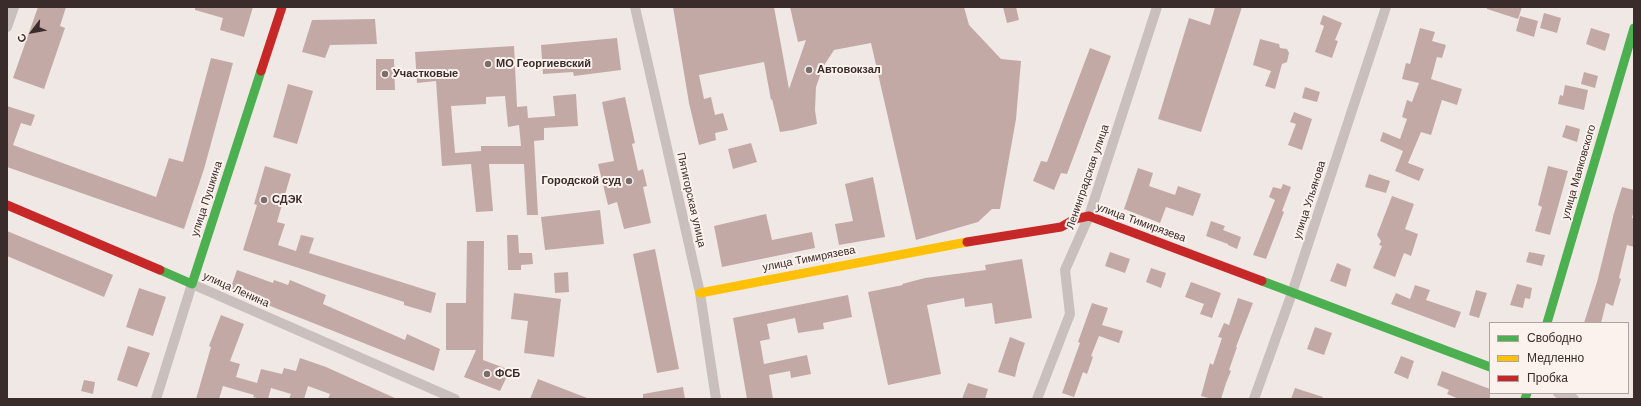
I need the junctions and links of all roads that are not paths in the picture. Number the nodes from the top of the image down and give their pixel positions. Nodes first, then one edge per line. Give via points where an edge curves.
1 (14, 7) edge
2 (282, 7) edge
3 (635, 7) edge
4 (1157, 7) edge
5 (1386, 7) edge
6 (7, 27) edge
7 (1634, 28) edge
8 (7, 205) edge
9 (1089, 216) junction
10 (192, 284) junction
11 (1292, 292) junction
12 (700, 293) junction
13 (1547, 322) edge
14 (1489, 367) edge
15 (1561, 394) edge
16 (156, 399) edge
17 (455, 399) edge
18 (716, 399) edge
19 (1037, 399) edge
20 (1254, 399) edge
21 (1574, 399) edge

1 - 6 street
2 - 10 street, улица Пушкина
3 - 12 street, Пятигорская улица
4 - 9 street, Ленинградская улица
5 - 11 street, улица Ульянова
7 - 13 street, улица Маяковского
8 - 10 street, улица Ленина
9 - 11 street, улица Тимирязева
9 - 12 street, улица Тимирязева via 1075,218 1061,227 954,244
9 - 19 street, Ленинградская улица via 1065,270 1070,314
10 - 16 street, улица Пушкина
10 - 17 street, улица Ленина
11 - 14 street, улица Тимирязева
11 - 20 street, улица Ульянова
12 - 18 street, Пятигорская улица
15 - 21 street

